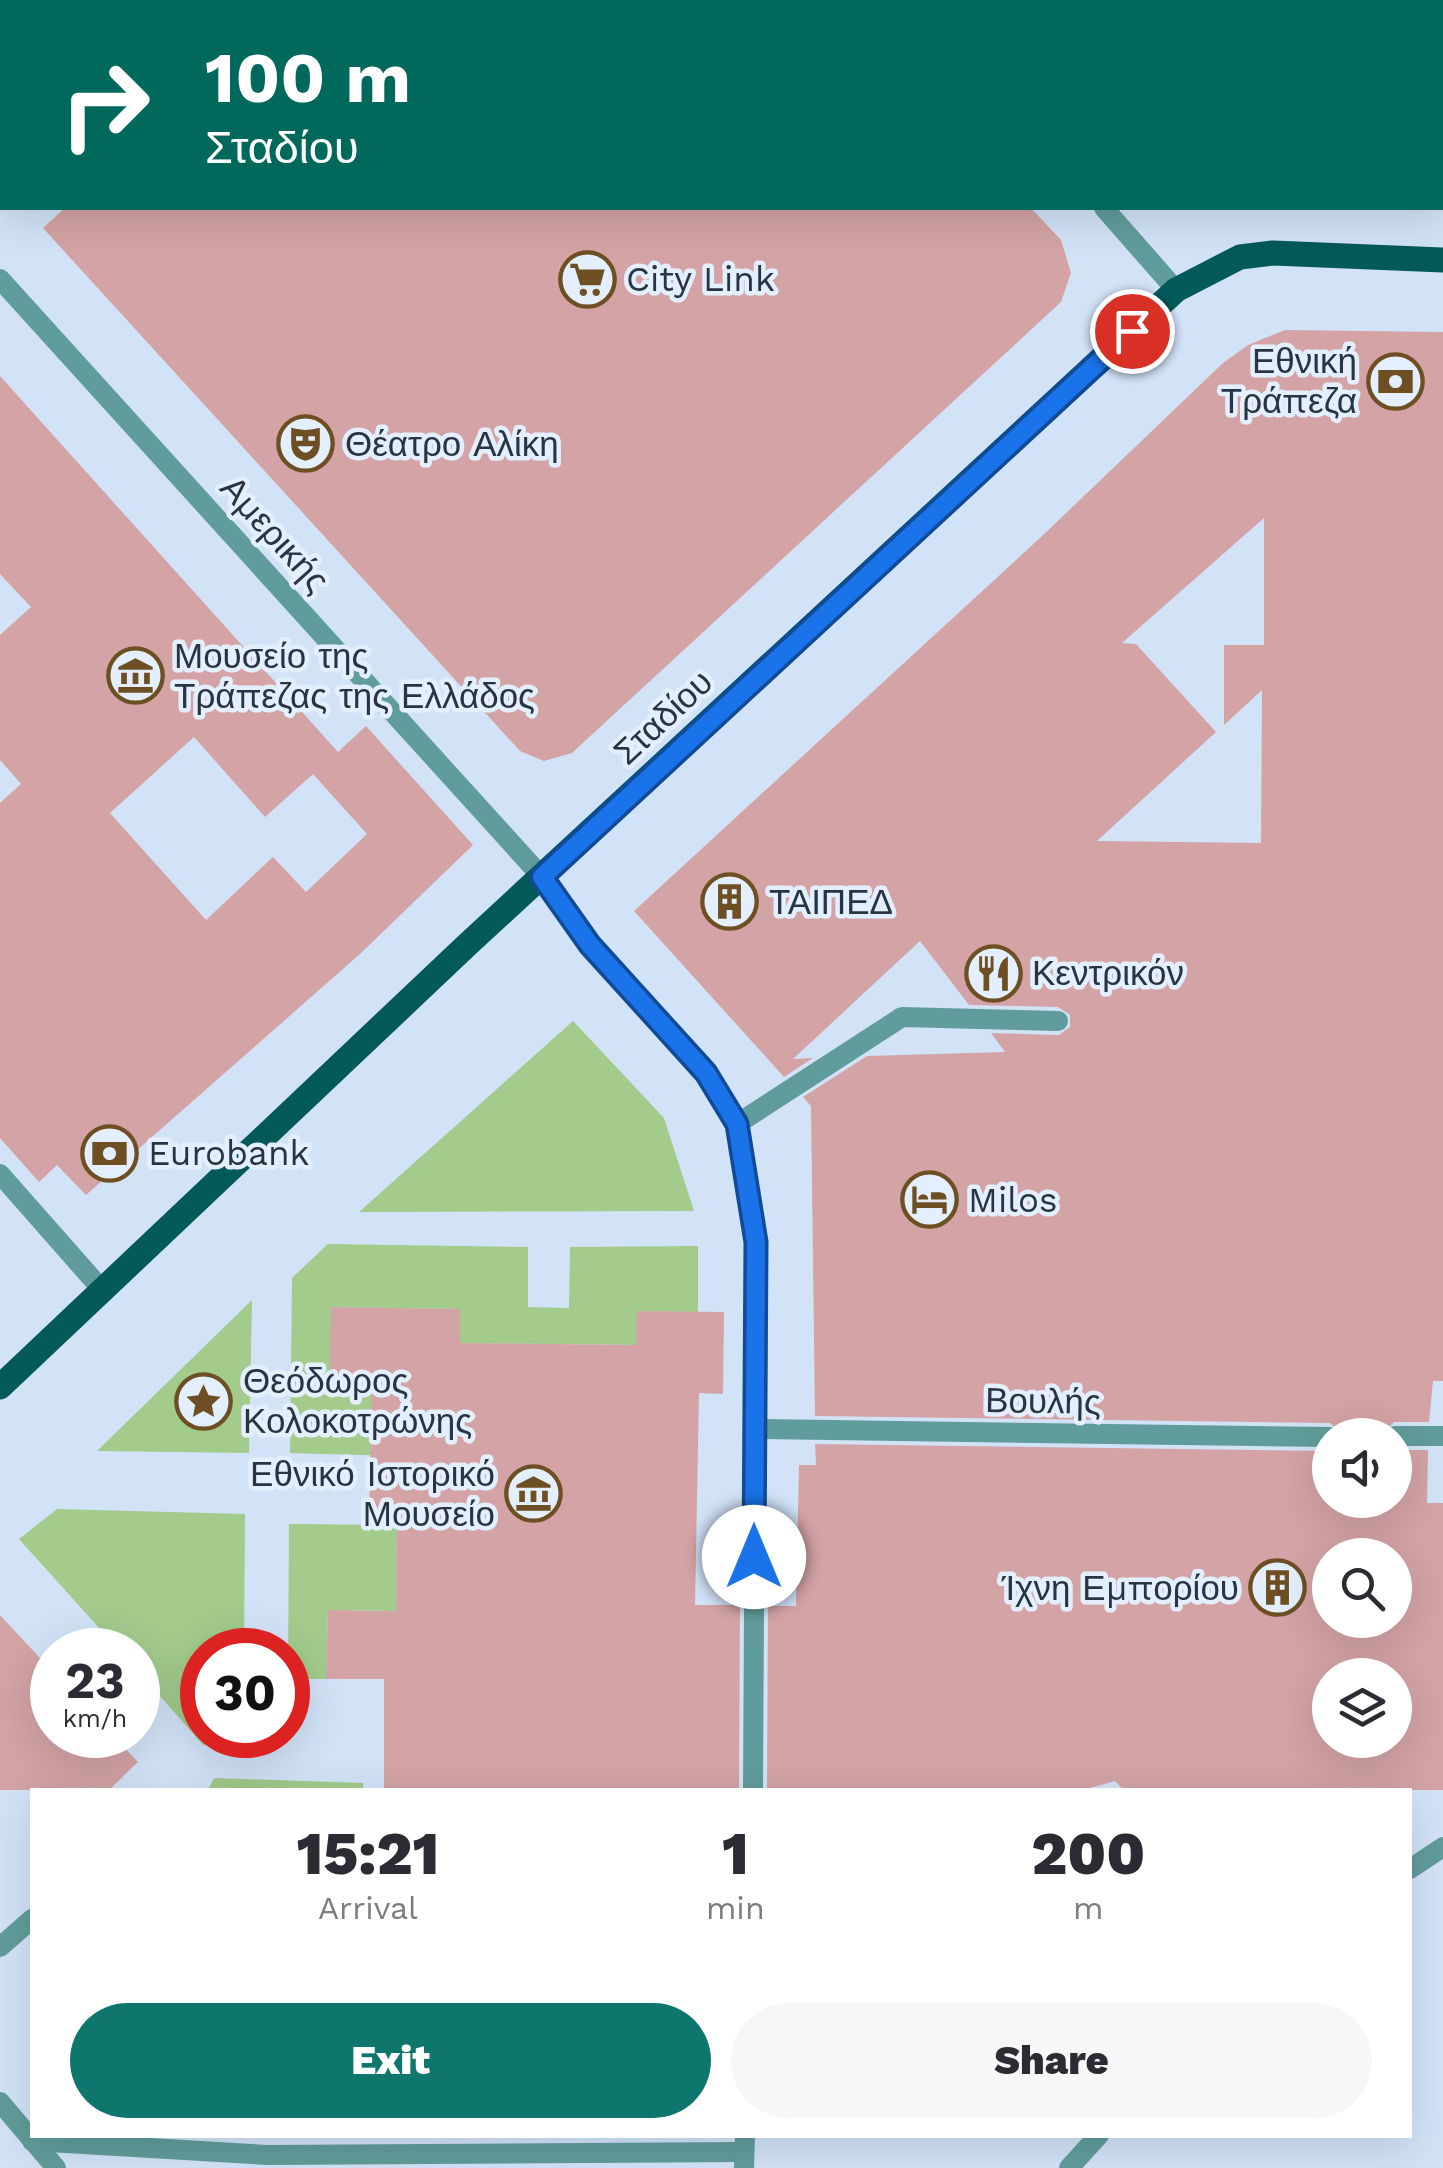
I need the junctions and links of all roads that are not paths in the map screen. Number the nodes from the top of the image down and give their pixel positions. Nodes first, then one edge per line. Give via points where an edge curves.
1 (1106, 210) edge
2 (1443, 260) edge
3 (0, 280) edge
4 (1176, 290) junction
5 (542, 877) junction
6 (1058, 1022) dead end
7 (737, 1124) junction
8 (0, 1174) edge
9 (104, 1292) junction
10 (0, 1387) edge
11 (755, 1429) junction
12 (1412, 1436) edge
13 (1443, 1436) edge
14 (1312, 1437) edge
15 (753, 1788) edge
16 (1443, 1847) edge
17 (1412, 1868) edge
18 (30, 1922) edge
19 (0, 1947) edge
20 (0, 2102) edge
21 (1095, 2138) edge
22 (32, 2141) junction
23 (744, 2152) edge
24 (56, 2168) edge
25 (1069, 2168) edge

1 - 4 street
2 - 4 main road, Σταδίου via 1273,253 1240,257
3 - 5 street, Αμερικής
4 - 5 main road, Σταδίου
5 - 7 street, Αμερικής via 590,945 706,1073
5 - 9 main road, Σταδίου
6 - 7 street via 902,1017
7 - 11 street via 756,1242
8 - 9 street
9 - 10 main road, Σταδίου
11 - 14 street, Βουλής
11 - 15 street
12 - 13 street
16 - 17 street
18 - 19 street
20 - 22 street
21 - 25 street
22 - 23 street via 267,2155
22 - 24 street

